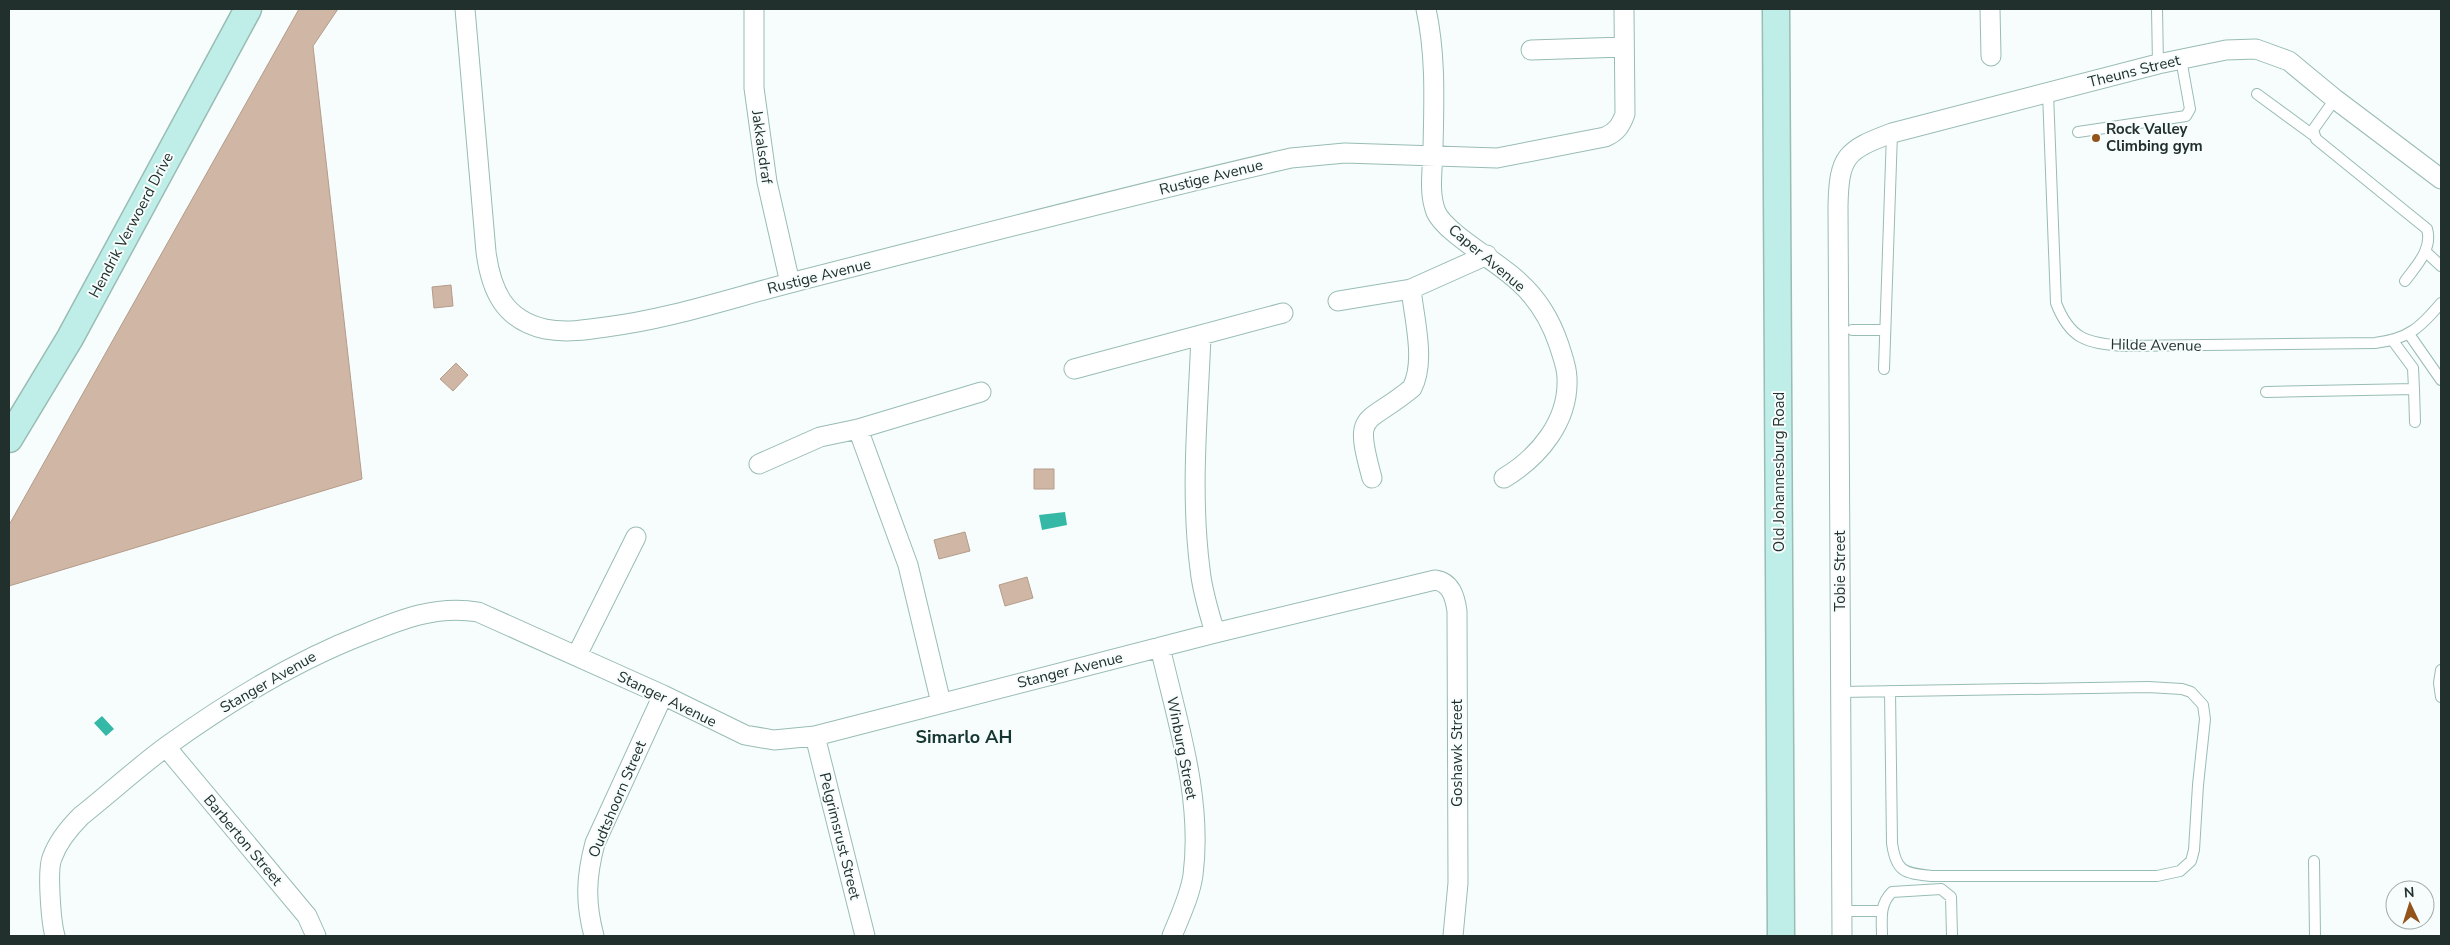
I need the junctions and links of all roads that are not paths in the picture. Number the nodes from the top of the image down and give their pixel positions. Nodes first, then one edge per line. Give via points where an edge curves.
1 (248, 9) edge
2 (465, 9) edge
3 (754, 9) edge
4 (1426, 9) edge
5 (1624, 9) edge
6 (1776, 9) edge
7 (1990, 9) edge
8 (2157, 9) edge
9 (1624, 47) junction
10 (1531, 50) dead end
11 (1991, 56) dead end
12 (2181, 59) junction
13 (2158, 64) junction
14 (2048, 93) junction
15 (2257, 94) dead end
16 (2335, 99) junction
17 (1892, 132) junction
18 (2078, 132) dead end
19 (2313, 135) junction
20 (1433, 154) junction
21 (2441, 179) edge
22 (1838, 206) joint
23 (2426, 252) junction
24 (1487, 255) junction
25 (2441, 266) edge
26 (2405, 281) dead end
27 (790, 283) junction
28 (1412, 289) junction
29 (1338, 301) dead end
30 (2441, 303) edge
31 (1283, 313) dead end
32 (1852, 330) dead end
33 (1885, 330) junction
34 (2409, 334) junction
35 (1200, 336) junction
36 (2393, 341) junction
37 (1074, 369) dead end
38 (1884, 369) dead end
39 (2441, 380) edge
40 (2414, 389) junction
41 (981, 392) dead end
42 (2266, 392) dead end
43 (2416, 422) dead end
44 (858, 429) junction
45 (9, 439) edge
46 (759, 464) dead end
47 (1372, 478) dead end
48 (1504, 478) dead end
49 (636, 537) dead end
50 (1435, 580) joint
51 (1215, 632) junction
52 (1160, 647) junction
53 (577, 655) junction
54 (2441, 670) edge
55 (1890, 691) junction
56 (1841, 692) junction
57 (663, 695) junction
58 (2441, 698) edge
59 (941, 703) junction
60 (815, 736) junction
61 (166, 747) junction
62 (2314, 861) dead end
63 (1882, 911) junction
64 (1842, 912) junction
65 (55, 936) edge
66 (316, 936) edge
67 (594, 936) edge
68 (865, 936) edge
69 (1172, 936) edge
70 (1453, 936) edge
71 (1781, 936) edge
72 (1842, 936) edge
73 (1882, 936) edge
74 (1952, 936) edge
75 (2315, 936) edge

1 - 45 main road, Hendrik Verwoerd Drive via 70,338
2 - 27 street, Rustige Avenue via 488,269 497,296 513,314 544,329 594,329 684,312
3 - 27 street, Jakkalsdraf via 754,88 767,182
4 - 20 street, Caper Avenue via 1432,34 1434,74
5 - 9 street, Rustige Avenue
6 - 71 main road, Old Johannesburg Road
7 - 11 street
8 - 13 lane
9 - 10 street
9 - 20 street, Rustige Avenue via 1625,114 1621,126 1614,133 1497,158
12 - 13 street, Theuns Street
12 - 16 street, Theuns Street via 2240,48 2256,49 2289,61
12 - 18 lane via 2190,109 2186,116
13 - 14 street, Theuns Street
14 - 17 street, Theuns Street
14 - 36 lane, Hilde Avenue via 2056,303 2069,328 2085,341 2173,347
15 - 19 lane
16 - 19 lane via 2313,130
16 - 21 street, Theuns Street
17 - 22 street, Theuns Street via 1860,145 1848,155 1842,168
17 - 33 lane
19 - 23 lane via 2320,144 2423,224 2430,236
20 - 24 street, Caper Avenue via 1433,200 1438,217 1463,240
20 - 27 street, Rustige Avenue via 1345,153 1291,158
22 - 56 street, Tobie Street
23 - 25 lane
23 - 26 lane
24 - 28 street
24 - 48 street, Caper Avenue via 1519,282 1544,312 1567,376 1565,404 1547,441 1525,465
28 - 29 street
28 - 47 street via 1419,359 1416,381 1412,388 1372,415 1366,423 1362,437
30 - 34 lane, Hilde Avenue via 2425,322
31 - 35 street
32 - 33 lane
33 - 38 lane
34 - 36 lane, Hilde Avenue
34 - 39 lane
35 - 37 street
35 - 51 street via 1195,476 1198,536 1200,569
36 - 40 lane via 2413,368
40 - 42 lane
40 - 43 lane
41 - 44 street
44 - 46 street via 802,444
44 - 59 street via 908,565
49 - 53 street
50 - 51 street, Stanger Avenue
50 - 70 street, Goshawk Street via 1450,588 1457,611 1458,883
51 - 52 street, Stanger Avenue
52 - 59 street, Stanger Avenue
52 - 69 street, Winburg Street via 1191,783 1194,817 1192,877
53 - 57 street, Stanger Avenue
53 - 61 street, Stanger Avenue via 478,612 454,609 428,612 327,648 221,708
54 - 58 lane
55 - 55 lane via 1892,843 1894,857 1902,870 1932,876 2157,876 2180,871 2191,861 2196,838 2205,719 2203,705 2191,692 2148,687
55 - 56 lane
56 - 64 street, Tobie Street
57 - 60 street, Stanger Avenue via 745,736 774,740
57 - 67 street, Oudtshoorn Street via 595,843 586,890
59 - 60 street, Stanger Avenue
60 - 68 street, Pelgrimsrust Street
61 - 65 street, Stanger Avenue via 81,816 59,844 51,860 51,923
61 - 66 street, Barberton Street via 307,916
62 - 75 lane
63 - 64 lane
63 - 73 lane
63 - 74 lane via 1885,899 1892,892 1941,888 1951,897
64 - 72 street, Tobie Street

